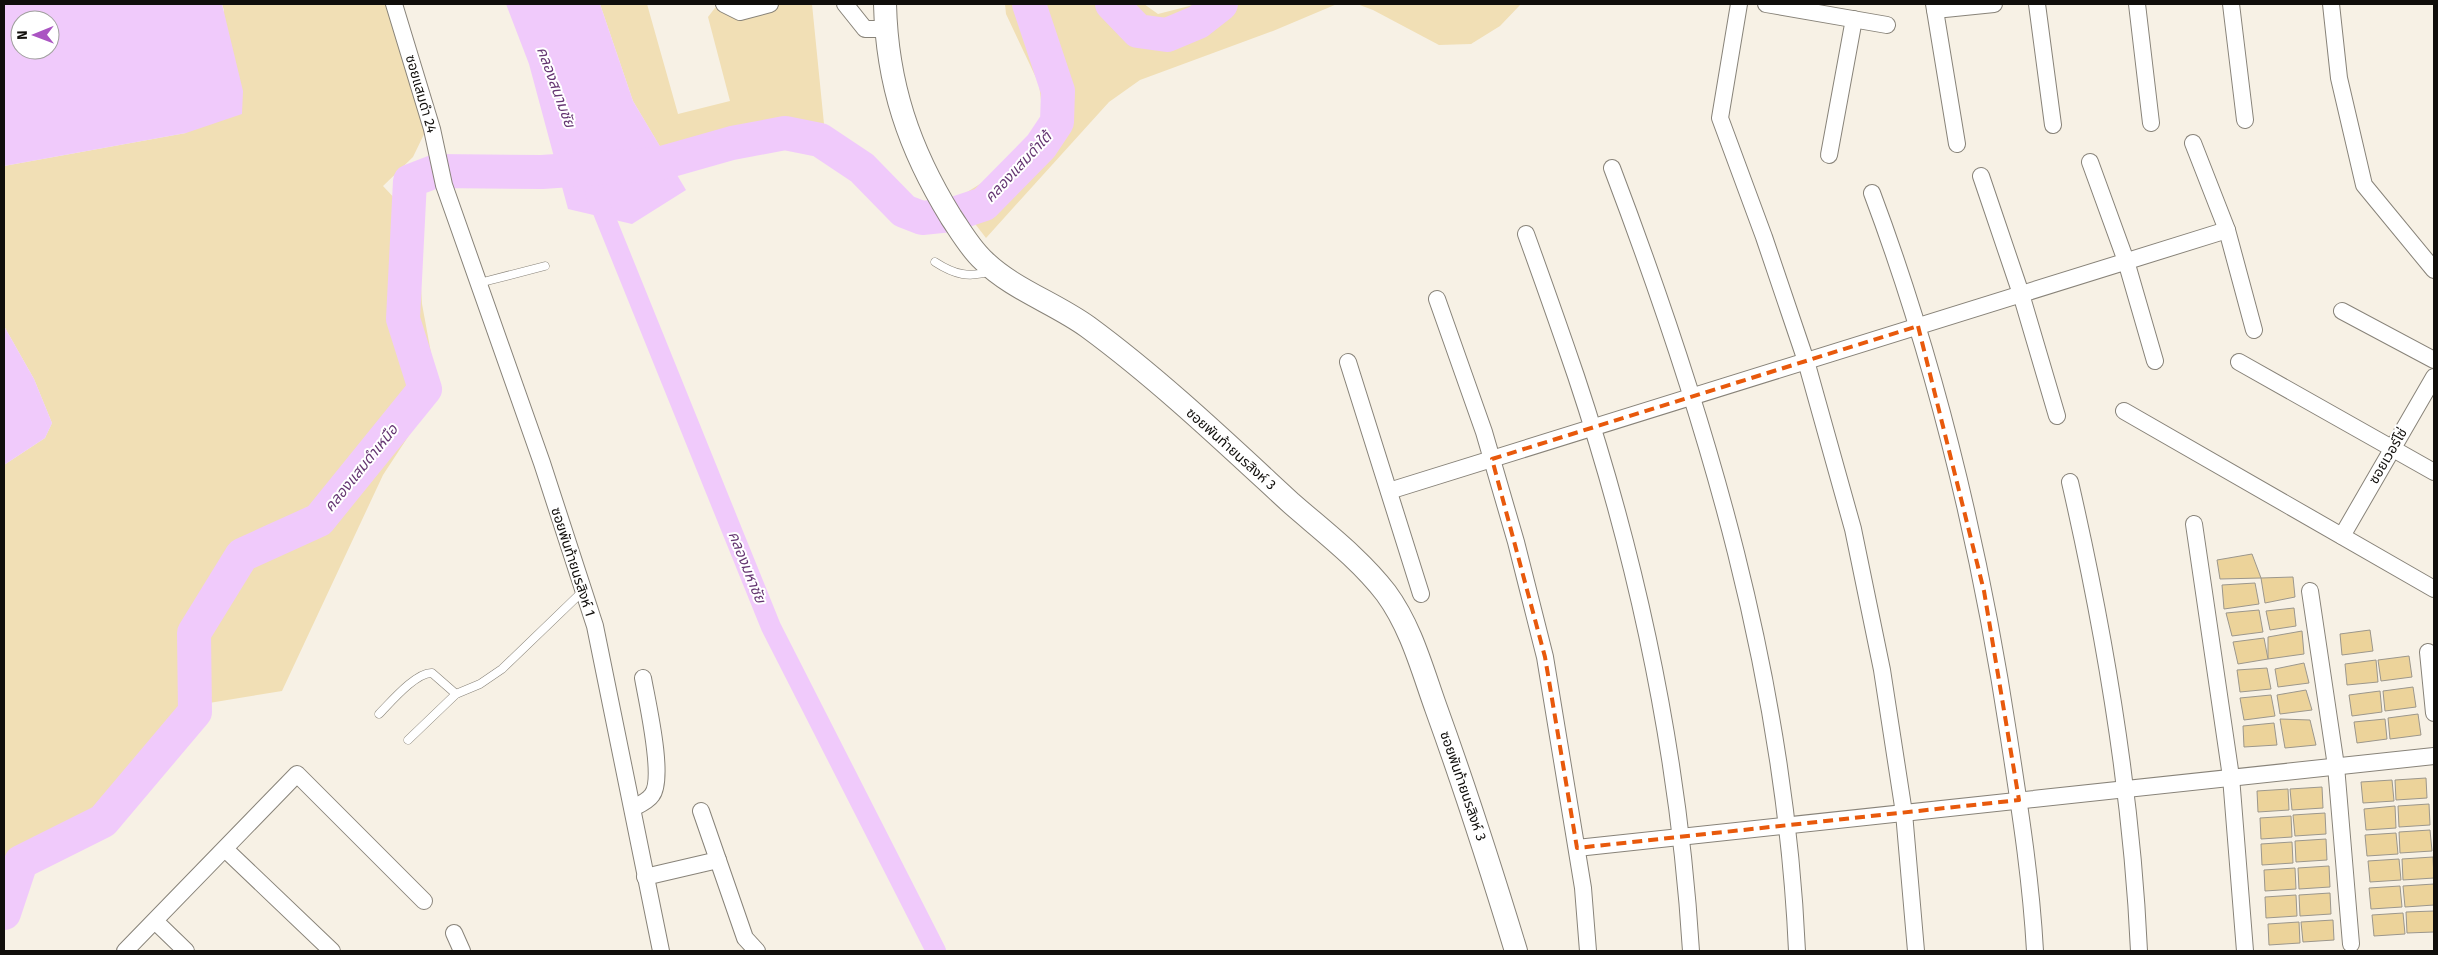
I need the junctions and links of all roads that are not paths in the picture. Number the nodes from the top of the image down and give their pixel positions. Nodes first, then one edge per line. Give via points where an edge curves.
1 (394, 4) edge
2 (724, 4) edge
3 (770, 4) edge
4 (845, 4) edge
5 (885, 4) edge
6 (1740, 4) edge
7 (1766, 4) edge
8 (1994, 4) edge
9 (2037, 4) edge
10 (2138, 4) edge
11 (2230, 4) edge
12 (2330, 4) edge
13 (1935, 7) edge
14 (1854, 19) junction
15 (1887, 25) dead end
16 (886, 29) junction
17 (2245, 120) dead end
18 (2152, 123) dead end
19 (2053, 125) dead end
20 (2192, 143) dead end
21 (1956, 144) dead end
22 (1829, 155) dead end
23 (2090, 162) dead end
24 (1612, 168) dead end
25 (1982, 176) dead end
26 (444, 184) joint
27 (1872, 193) dead end
28 (2227, 230) junction
29 (1526, 234) dead end
30 (2126, 261) junction
31 (935, 262) dead end
32 (545, 266) dead end
33 (995, 270) junction
34 (2434, 270) edge
35 (479, 283) junction
36 (2021, 294) junction
37 (1437, 299) dead end
38 (2342, 311) dead end
39 (1918, 326) junction
40 (2254, 330) dead end
41 (2434, 360) edge
42 (1806, 361) junction
43 (2155, 361) dead end
44 (1348, 362) dead end
45 (2239, 362) dead end
46 (2434, 377) edge
47 (1694, 396) junction
48 (2124, 411) dead end
49 (2057, 416) dead end
50 (1592, 428) junction
51 (2392, 448) junction
52 (1492, 459) junction
53 (2434, 472) edge
54 (2070, 482) dead end
55 (1389, 491) junction
56 (2194, 524) dead end
57 (2342, 536) junction
58 (2434, 589) edge
59 (583, 591) junction
60 (2310, 591) dead end
61 (1421, 594) dead end
62 (2428, 652) dead end
63 (642, 678) dead end
64 (456, 694) junction
65 (2434, 713) edge
66 (379, 714) dead end
67 (408, 740) dead end
68 (2434, 756) edge
69 (2336, 766) junction
70 (2231, 777) junction
71 (2124, 789) junction
72 (2019, 800) junction
73 (633, 808) junction
74 (701, 811) dead end
75 (1904, 813) junction
76 (1786, 825) junction
77 (1682, 836) junction
78 (1577, 848) junction
79 (225, 849) junction
80 (718, 860) junction
81 (645, 877) junction
82 (424, 901) dead end
83 (155, 921) junction
84 (454, 933) dead end
85 (2351, 944) dead end
86 (125, 951) edge
87 (186, 951) edge
88 (332, 951) edge
89 (462, 951) edge
90 (661, 951) edge
91 (757, 951) edge
92 (1516, 951) edge
93 (1588, 951) edge
94 (1691, 951) edge
95 (1797, 951) edge
96 (1916, 951) edge
97 (2035, 951) edge
98 (2139, 951) edge
99 (2245, 951) edge

1 - 26 street, ซอยแสมดำ 24 via 432,129
2 - 3 street via 740,12
4 - 16 street via 865,29
5 - 16 street, ซอยพันท้ายนรสิงห์ 3
6 - 42 street via 1720,118
7 - 14 street
8 - 13 street
9 - 19 street
10 - 18 street
11 - 17 street
12 - 34 street via 2338,78 2364,185
13 - 21 street
14 - 15 street
14 - 22 street
16 - 33 street, ซอยพันท้ายนรสิงห์ 3 via 897,95 910,140 966,241
20 - 28 street
23 - 30 street
24 - 47 street
25 - 36 street
26 - 35 street, ซอยพันท้ายนรสิงห์ 1
27 - 39 street
28 - 30 street
28 - 40 street
29 - 50 street
30 - 36 street
30 - 43 street
31 - 33 lane via 962,275 975,276
32 - 35 lane
33 - 92 street, ซอยพันท้ายนรสิงห์ 3 via 1087,326 1138,367 1237,452 1384,591 1409,633 1491,868
35 - 59 street, ซอยพันท้ายนรสิงห์ 1
36 - 39 street
36 - 49 street
37 - 52 street
38 - 41 street
39 - 42 street
39 - 72 street via 1948,434 1984,591
42 - 47 street
42 - 75 street via 1854,529 1882,670
44 - 55 street
45 - 51 street
46 - 51 street, ซอยเวอร์โซ่
47 - 50 street
47 - 76 street via 1746,588 1775,744
48 - 57 street
50 - 52 street
50 - 77 street via 1636,585 1671,758
51 - 53 street
51 - 57 street, ซอยเวอร์โซ่
52 - 55 street
52 - 78 street via 1545,657
54 - 71 street via 2097,615
55 - 61 street
56 - 70 street
57 - 58 street
59 - 64 lane via 502,669 480,684
59 - 73 street, ซอยพันท้ายนรสิงห์ 1 via 595,626
60 - 69 street
62 - 65 street
63 - 73 street via 653,736 656,786 652,796
64 - 66 lane via 432,673 427,673 416,678
64 - 67 lane
68 - 69 street
69 - 70 street
69 - 85 street
70 - 71 street
70 - 99 street
71 - 72 street
71 - 98 street
72 - 75 street
72 - 97 street via 2027,851
73 - 81 street, ซอยพันท้ายนรสิงห์ 1
74 - 80 street
75 - 76 street
75 - 96 street
76 - 77 street
76 - 95 street
77 - 78 street
77 - 94 street
78 - 93 street
79 - 82 street via 296,774
79 - 83 street
79 - 88 street
80 - 81 street
80 - 91 street via 746,938
81 - 90 street, ซอยพันท้ายนรสิงห์ 1
83 - 86 street
83 - 87 street
84 - 89 street

